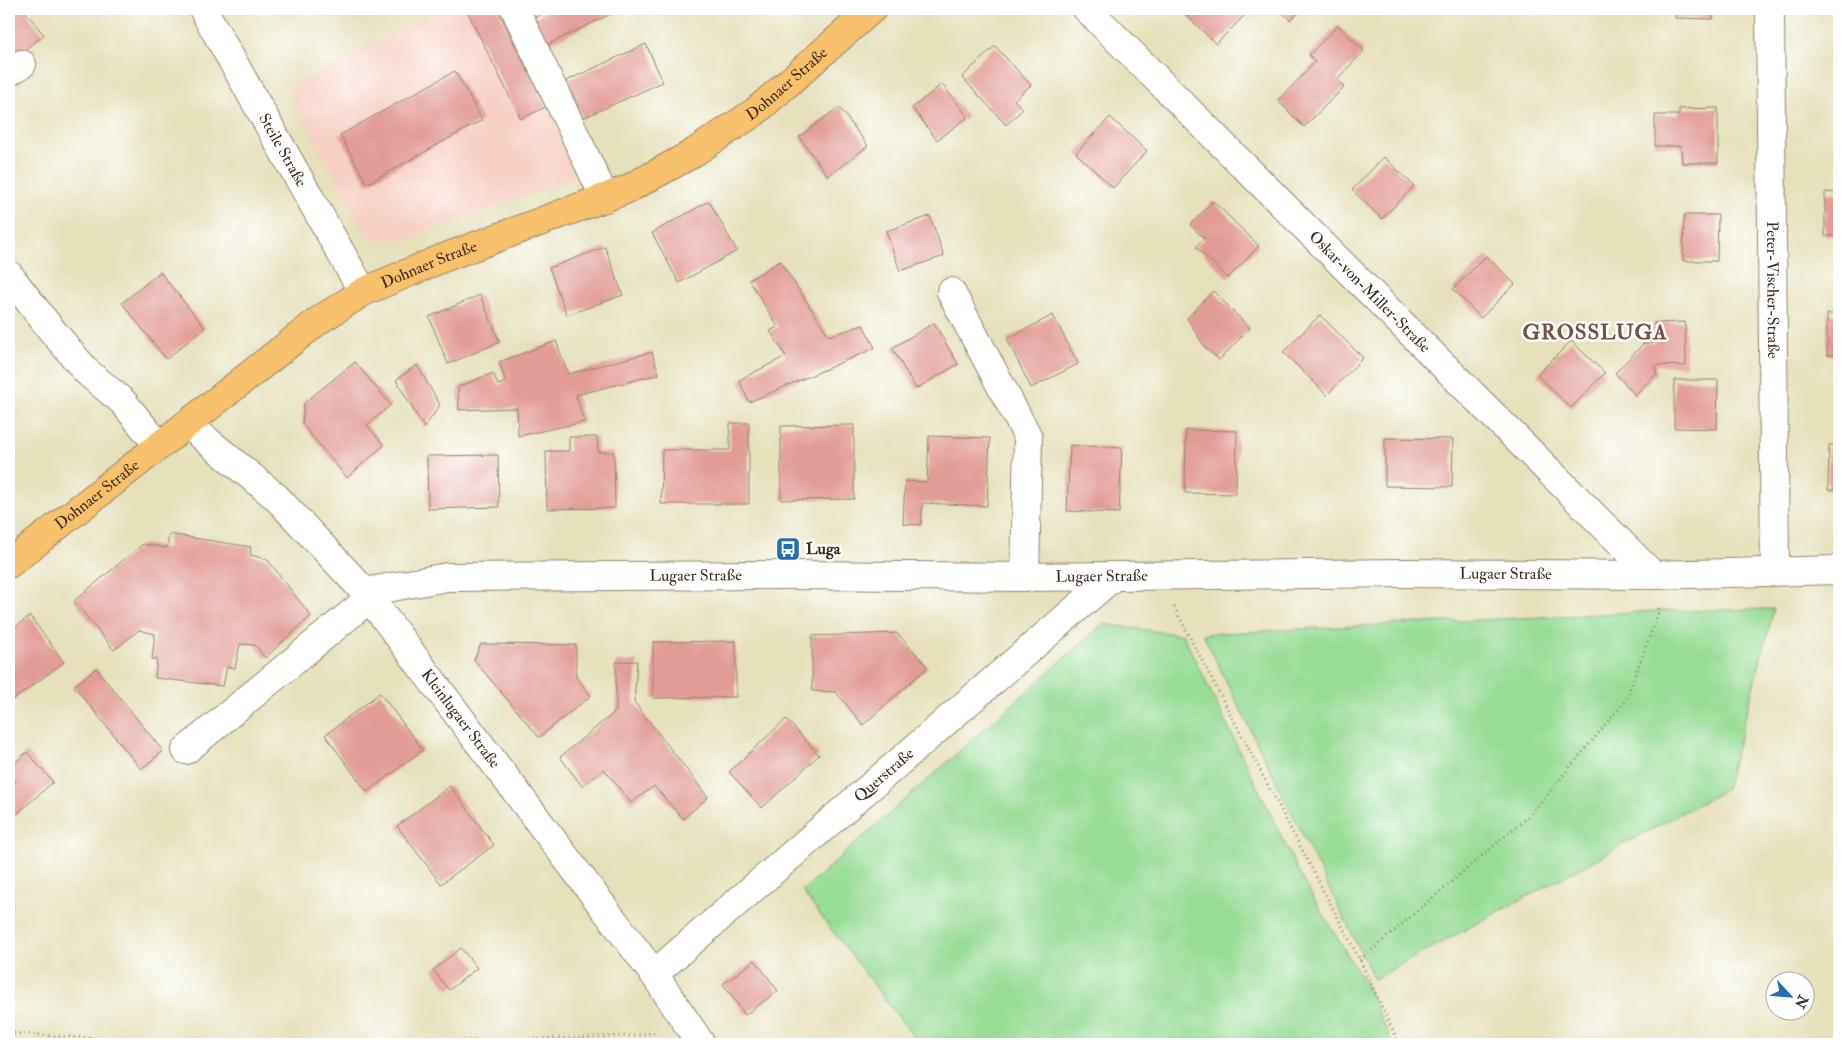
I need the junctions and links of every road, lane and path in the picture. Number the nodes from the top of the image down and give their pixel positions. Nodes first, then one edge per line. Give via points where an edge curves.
1 (203, 9) edge
2 (515, 9) edge
3 (872, 9) edge
4 (1087, 9) edge
5 (1770, 9) edge
6 (605, 198) junction
7 (9, 275) edge
8 (363, 292) junction
9 (951, 292) dead end
10 (187, 424) junction
11 (159, 446) junction
12 (9, 564) edge
13 (1839, 570) edge
14 (1775, 571) junction
15 (1158, 575) junction
16 (1653, 575) junction
17 (1114, 576) junction
18 (1025, 577) junction
19 (368, 595) junction
20 (186, 750) dead end
21 (1360, 960) junction
22 (654, 974) junction
23 (9, 1032) edge
24 (695, 1035) edge
25 (1399, 1044) edge

1 - 8 street, Steile Straße
2 - 6 street
3 - 6 main road, Dohnaer Straße via 755,112 690,155
4 - 16 street, Oskar-von-Miller-Straße
5 - 14 street, Peter-Vischer-Straße
6 - 8 main road, Dohnaer Straße via 442,258
7 - 11 street via 87,372 123,402
8 - 10 main road, Dohnaer Straße via 318,321
9 - 18 street via 1028,437
10 - 11 main road, Dohnaer Straße
10 - 19 street, Kleinlugaer Straße via 276,496
11 - 12 main road, Dohnaer Straße
13 - 14 street, Lugaer Straße
14 - 16 street, Lugaer Straße
15 - 16 street, Lugaer Straße
15 - 17 street, Lugaer Straße
15 - 21 path
16 - 21 path via 1659,610 1626,700 1531,814
17 - 18 street, Lugaer Straße
17 - 22 street, Querstraße
18 - 19 street, Lugaer Straße via 447,577
19 - 20 street
19 - 22 street, Kleinlugaer Straße
21 - 25 path
22 - 24 street, Kleinlugaer Straße
23 - 24 path via 143,1041 280,1043

